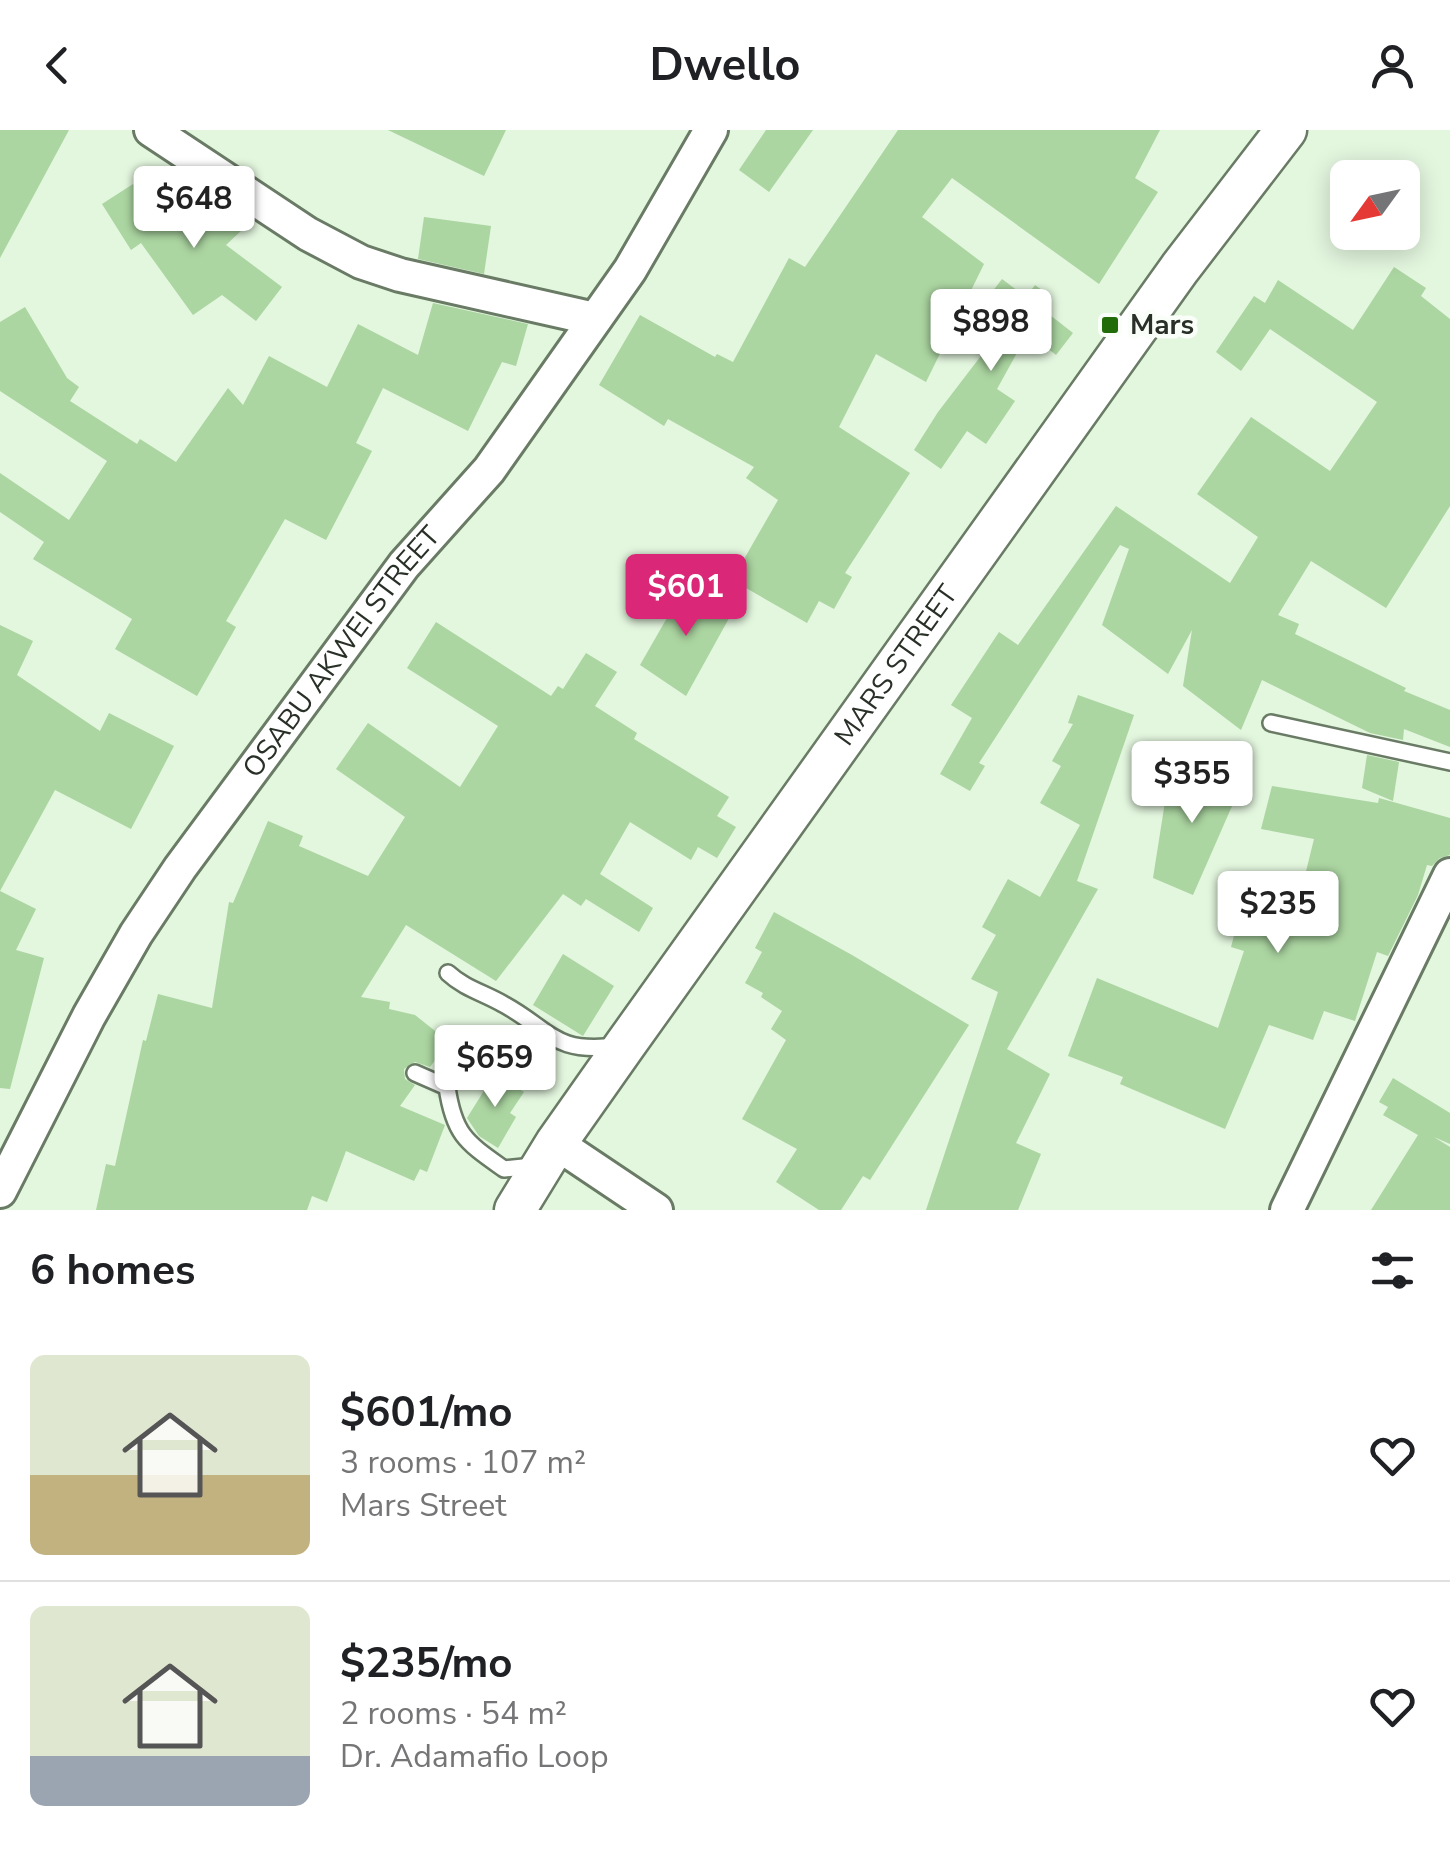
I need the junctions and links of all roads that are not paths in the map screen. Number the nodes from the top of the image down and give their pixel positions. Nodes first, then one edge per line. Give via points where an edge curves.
1 (151, 130) edge
2 (711, 130) edge
3 (1286, 130) edge
4 (596, 319) junction
5 (1271, 723) dead end
6 (1450, 762) edge
7 (1450, 875) edge
8 (448, 973) dead end
9 (625, 1045) junction
10 (416, 1073) dead end
11 (549, 1154) junction
12 (0, 1191) edge
13 (515, 1210) edge
14 (656, 1210) edge
15 (1286, 1210) edge

1 - 4 street via 361,262
2 - 4 street, OSABU AKWEI STREET
3 - 9 street, MARS STREET via 1180,268
4 - 12 street, OSABU AKWEI STREET via 489,470 404,565 180,868 89,1016
5 - 6 lane
7 - 15 street
8 - 9 lane via 549,1037 586,1050
9 - 11 street, MARS STREET
10 - 11 lane via 447,1087 452,1118 472,1147 504,1170
11 - 13 street, MARS STREET
11 - 14 street

